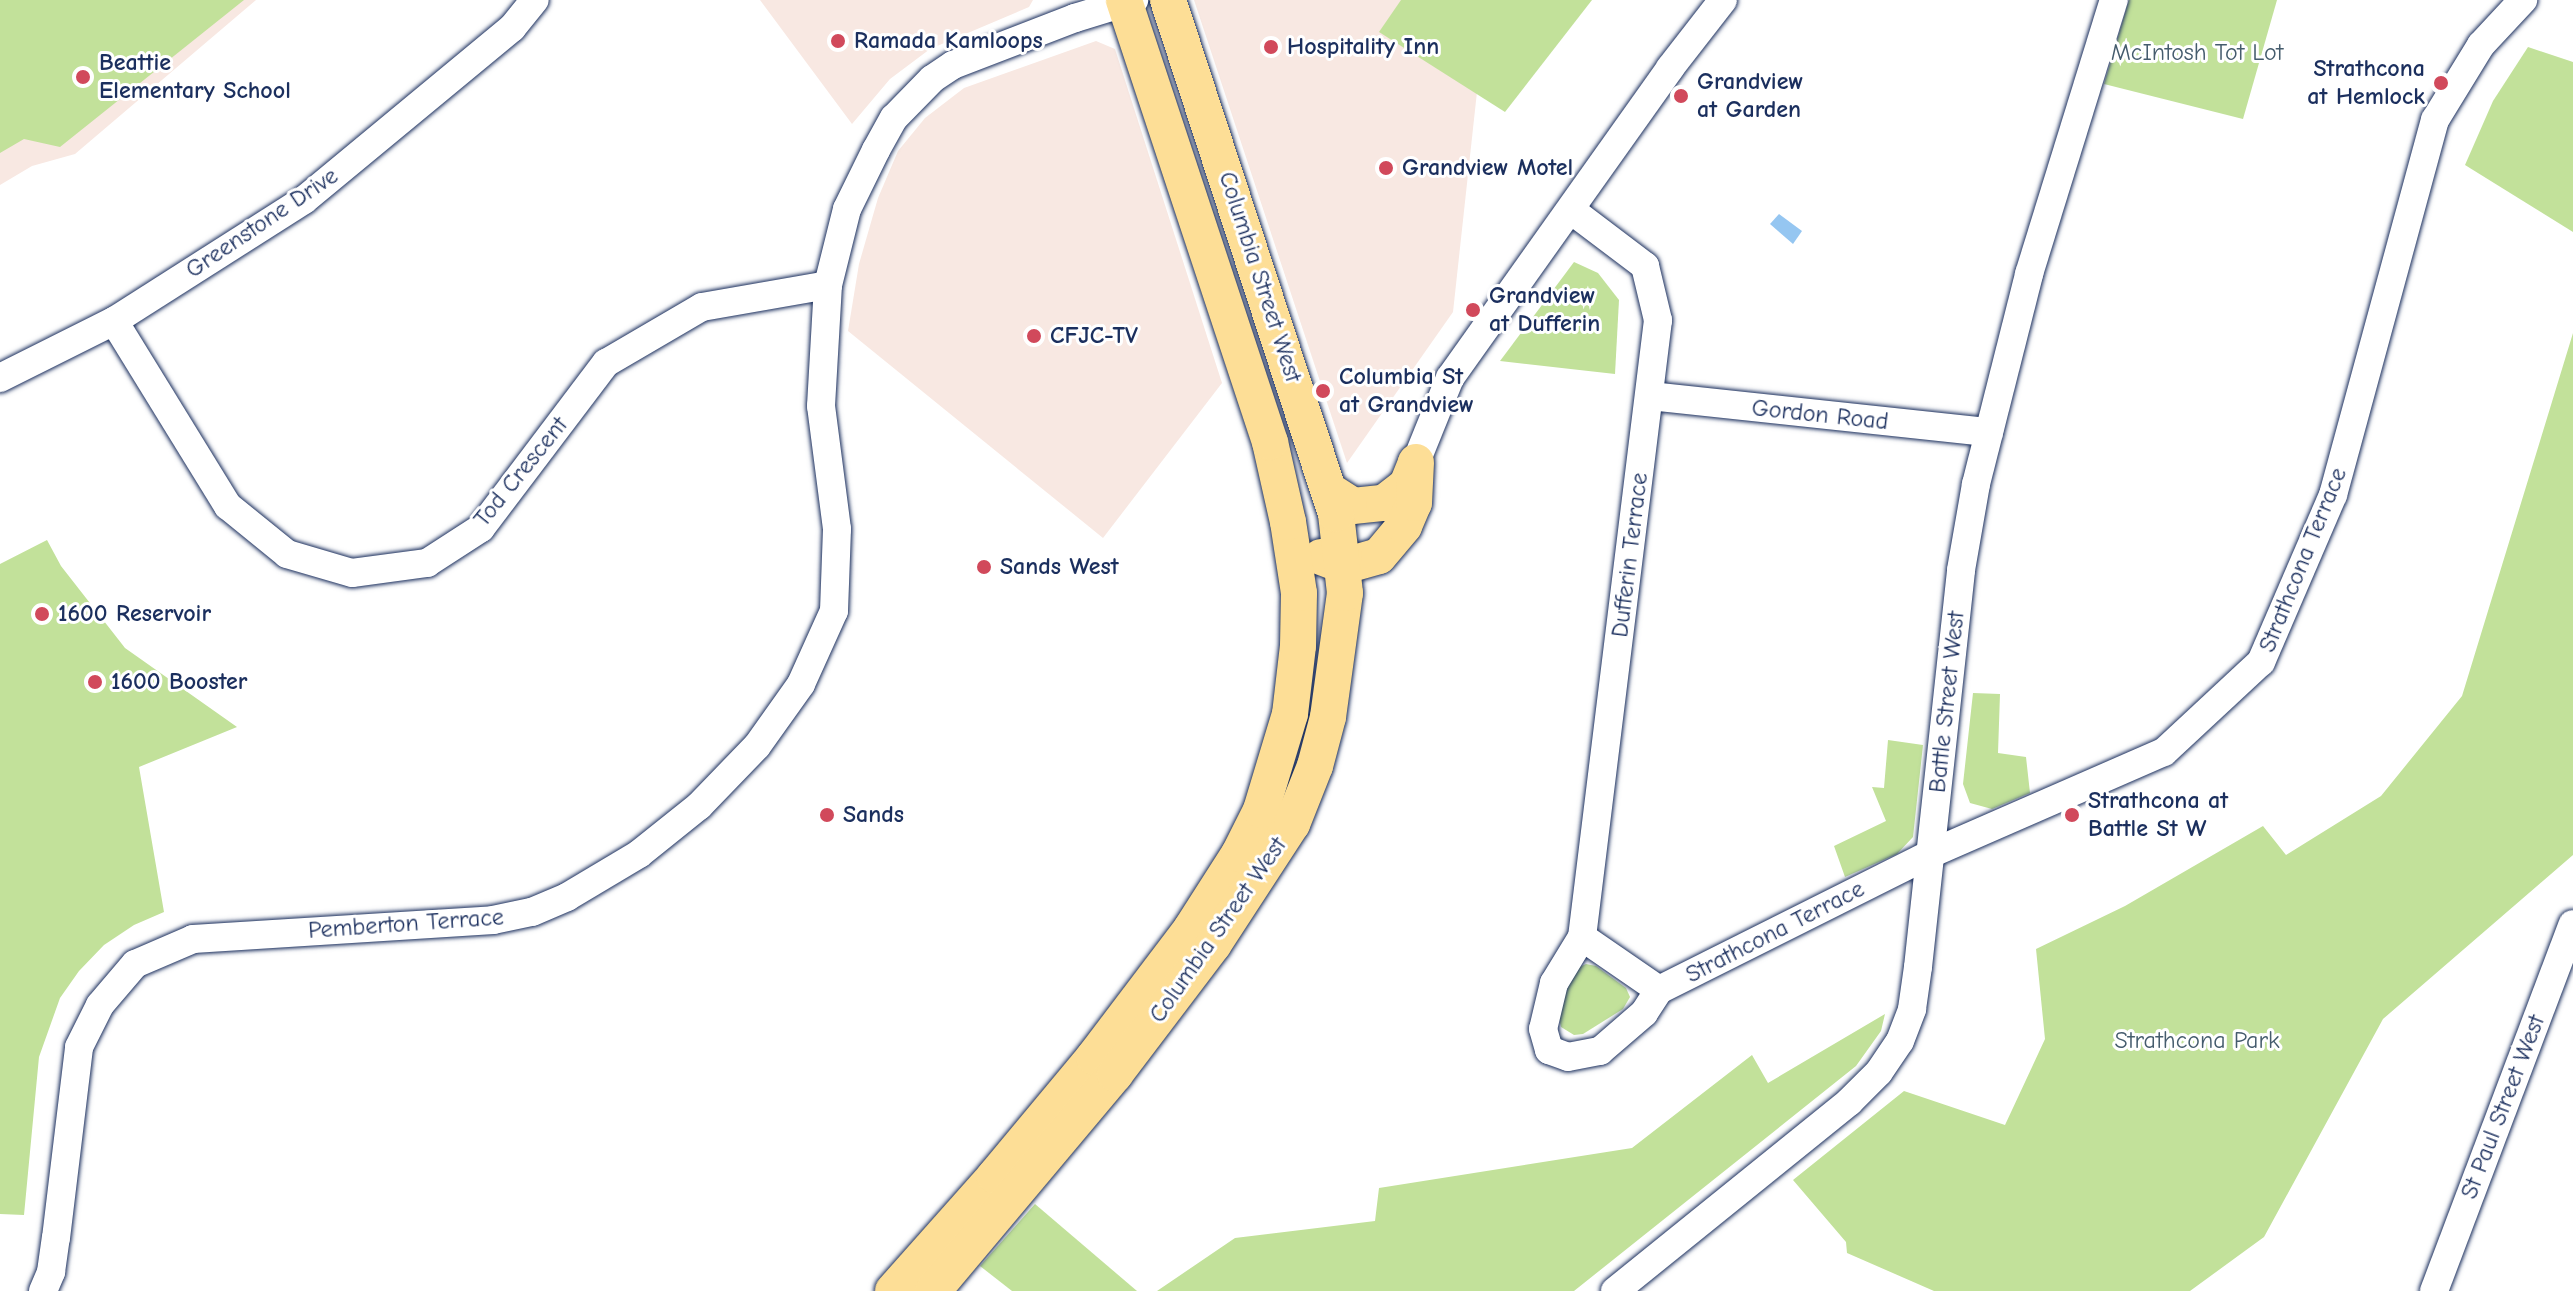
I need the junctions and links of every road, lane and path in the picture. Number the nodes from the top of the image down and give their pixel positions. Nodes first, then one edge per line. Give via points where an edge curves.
1 (535, 0) edge
2 (1168, 0) edge
3 (1723, 0) edge
4 (2114, 0) edge
5 (2523, 0) edge
6 (1128, 1) edge
7 (1072, 9) edge
8 (1571, 210) junction
9 (828, 285) junction
10 (114, 321) junction
11 (0, 378) edge
12 (1650, 396) junction
13 (1989, 432) junction
14 (1416, 462) junction
15 (1330, 491) junction
16 (1293, 548) junction
17 (1344, 566) junction
18 (1930, 854) junction
19 (2573, 924) edge
20 (1582, 937) junction
21 (1659, 990) junction
22 (1549, 1050) joint
23 (43, 1291) edge
24 (893, 1291) edge
25 (933, 1291) edge
26 (1615, 1291) edge
27 (2434, 1291) edge

1 - 10 street, Greenstone Drive via 512,28 304,200
2 - 15 main road, Columbia Street West
3 - 8 street
4 - 13 street, Battle Street West via 2029,274
5 - 18 street, Strathcona Terrace via 2481,45 2435,120 2333,495 2261,662 2164,752
6 - 7 street, Pemberton Terrace
6 - 16 main road, Columbia Street West via 1270,442
7 - 9 street, Pemberton Terrace via 953,65 894,118 847,209
8 - 12 street, Dufferin Terrace via 1645,266 1658,320
8 - 14 street via 1450,378
9 - 10 street, Tod Crescent via 702,307 606,363 481,528 427,563 352,573 287,554 228,506
9 - 23 street, Pemberton Terrace via 821,406 837,529 834,611 801,684 757,746 699,806 639,854 532,912 493,920 193,939 135,964 100,1005 79,1047 51,1272
10 - 11 street, Greenstone Drive
12 - 13 street, Gordon Road
12 - 20 street, Dufferin Terrace
13 - 18 street, Battle Street West via 1961,570
14 - 15 main road via 1407,485 1384,503 1353,506
14 - 17 main road via 1414,503 1404,526 1379,556
15 - 17 main road, Columbia Street West
16 - 17 main road
16 - 24 main road, Columbia Street West via 1299,593 1290,714 1270,784 1239,854 1191,929 1094,1057
17 - 25 main road, Columbia Street West via 1328,717 1292,824 1213,945 1124,1062
18 - 21 street, Strathcona Terrace
18 - 26 street, Battle Street West via 1912,1009 1900,1041 1879,1072
19 - 27 street, St Paul Street West
20 - 21 street, Strathcona Terrace
20 - 22 street, Dufferin Terrace via 1554,983 1543,1029
21 - 22 street, Strathcona Terrace via 1644,1013 1600,1051 1568,1057

